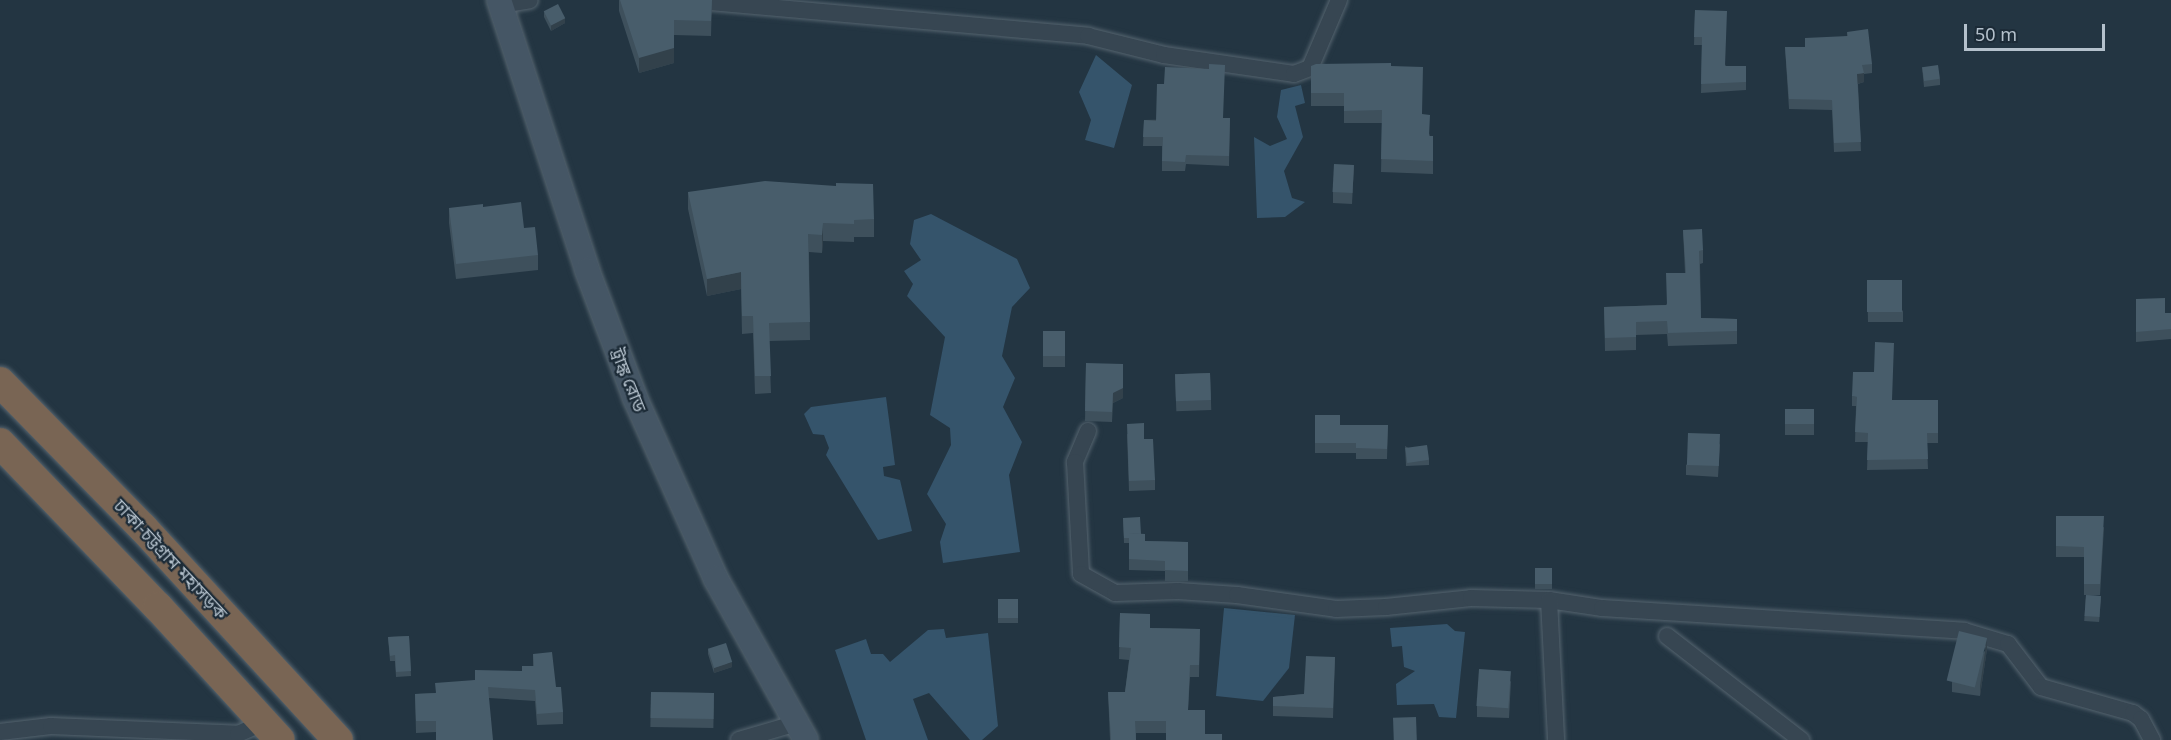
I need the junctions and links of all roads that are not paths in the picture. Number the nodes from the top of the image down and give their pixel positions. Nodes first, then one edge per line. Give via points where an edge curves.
1 (530, 0) edge
2 (688, 0) edge
3 (1339, 0) edge
4 (500, 3) edge
5 (0, 382) edge
6 (1088, 431) dead end
7 (0, 443) edge
8 (1549, 600) junction
9 (1667, 636) dead end
10 (2, 729) edge
11 (272, 732) edge
12 (802, 732) edge
13 (338, 740) edge
14 (739, 740) edge
15 (1556, 740) edge
16 (1801, 740) edge
17 (2152, 740) edge

1 - 4 street
2 - 3 street via 1088,36 1164,55 1294,74 1310,68
4 - 12 main road, ট্রাঙ্ক রোড via 587,270 635,398 716,579
5 - 13 highway, ঢাকা-চট্টগ্রাম মহাসড়ক via 143,528
6 - 8 street via 1075,462 1081,574 1115,593 1178,591 1238,595 1336,609 1471,598
7 - 11 highway
8 - 15 street
8 - 17 street via 1602,608 1964,631 2008,644 2041,687 2133,713 2141,719
9 - 16 street
10 - 11 street via 51,726
12 - 14 street

